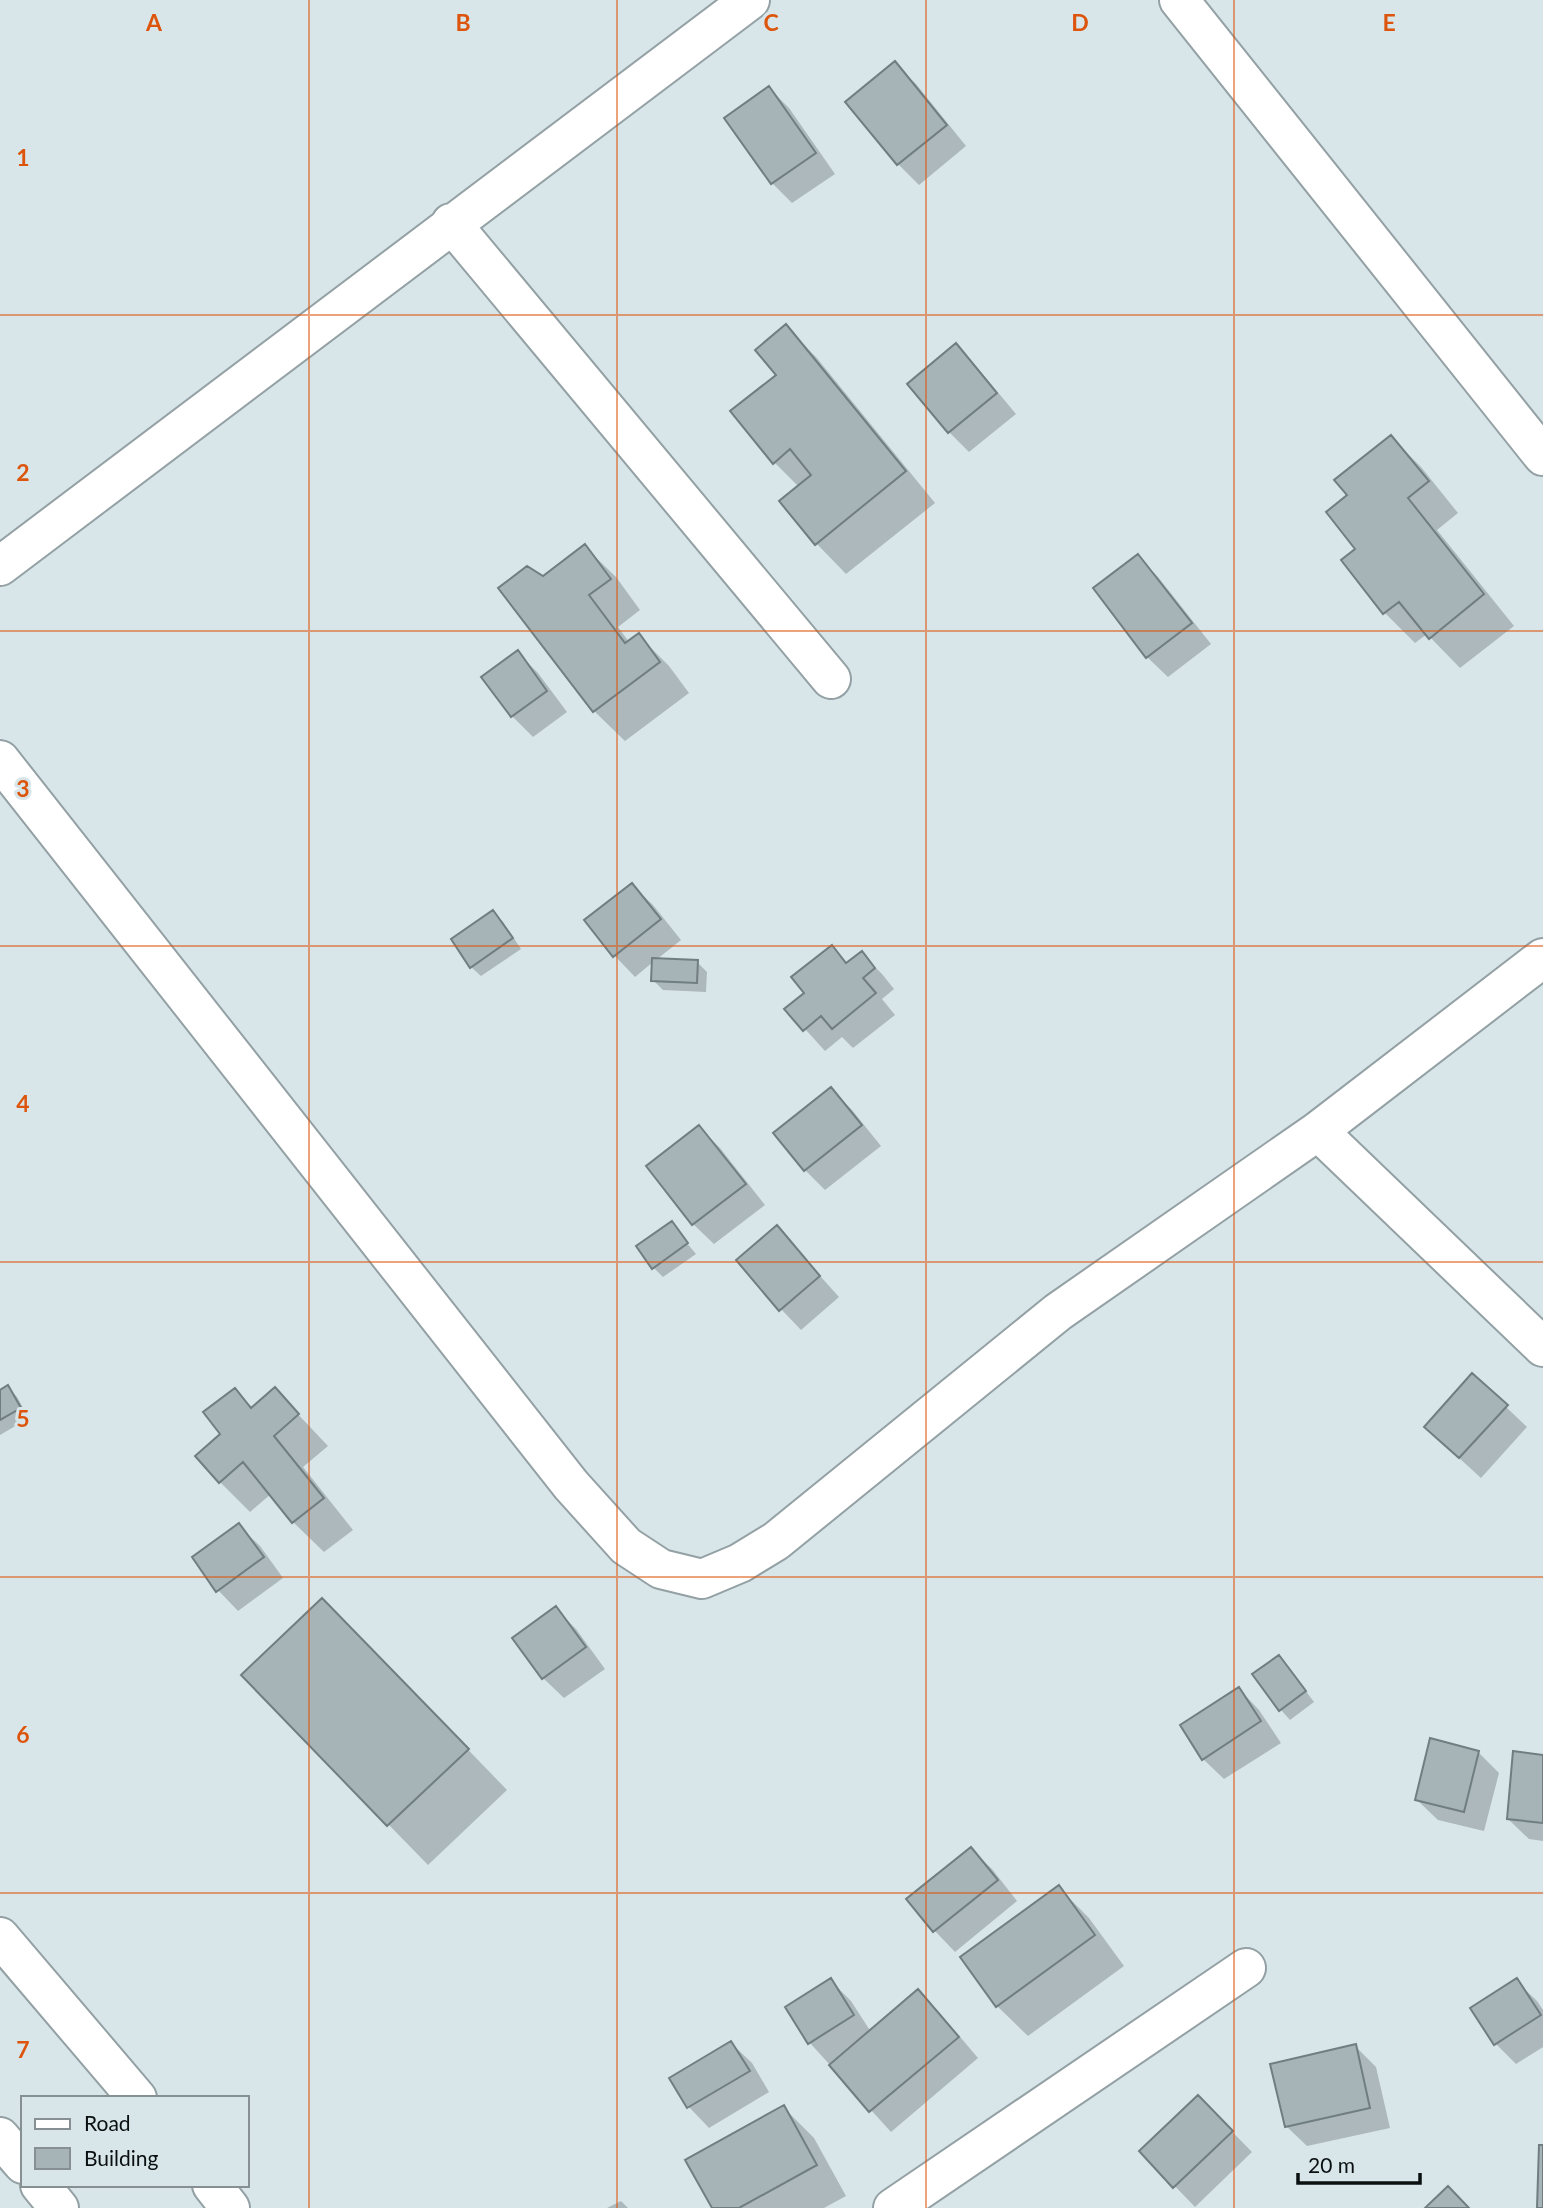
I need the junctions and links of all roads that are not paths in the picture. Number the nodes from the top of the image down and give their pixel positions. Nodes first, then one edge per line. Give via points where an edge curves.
1 (750, 0) edge
2 (1179, 0) edge
3 (451, 223) junction
4 (1543, 456) edge
5 (0, 566) edge
6 (831, 679) dead end
7 (0, 760) edge
8 (1543, 958) edge
9 (1318, 1131) junction
10 (1543, 1347) edge
11 (0, 1937) edge
12 (1246, 1968) dead end
13 (135, 2096) edge
14 (0, 2137) edge
15 (21, 2162) edge
16 (42, 2187) edge
17 (214, 2187) edge
18 (59, 2208) edge
19 (230, 2208) edge
20 (893, 2208) edge

1 - 3 street
2 - 4 street
3 - 5 street
3 - 6 street
7 - 9 street via 571,1485 626,1546 661,1569 702,1579 776,1541 1058,1312
8 - 9 street
9 - 10 street
11 - 13 street
12 - 20 street
14 - 15 street
16 - 18 street
17 - 19 street

